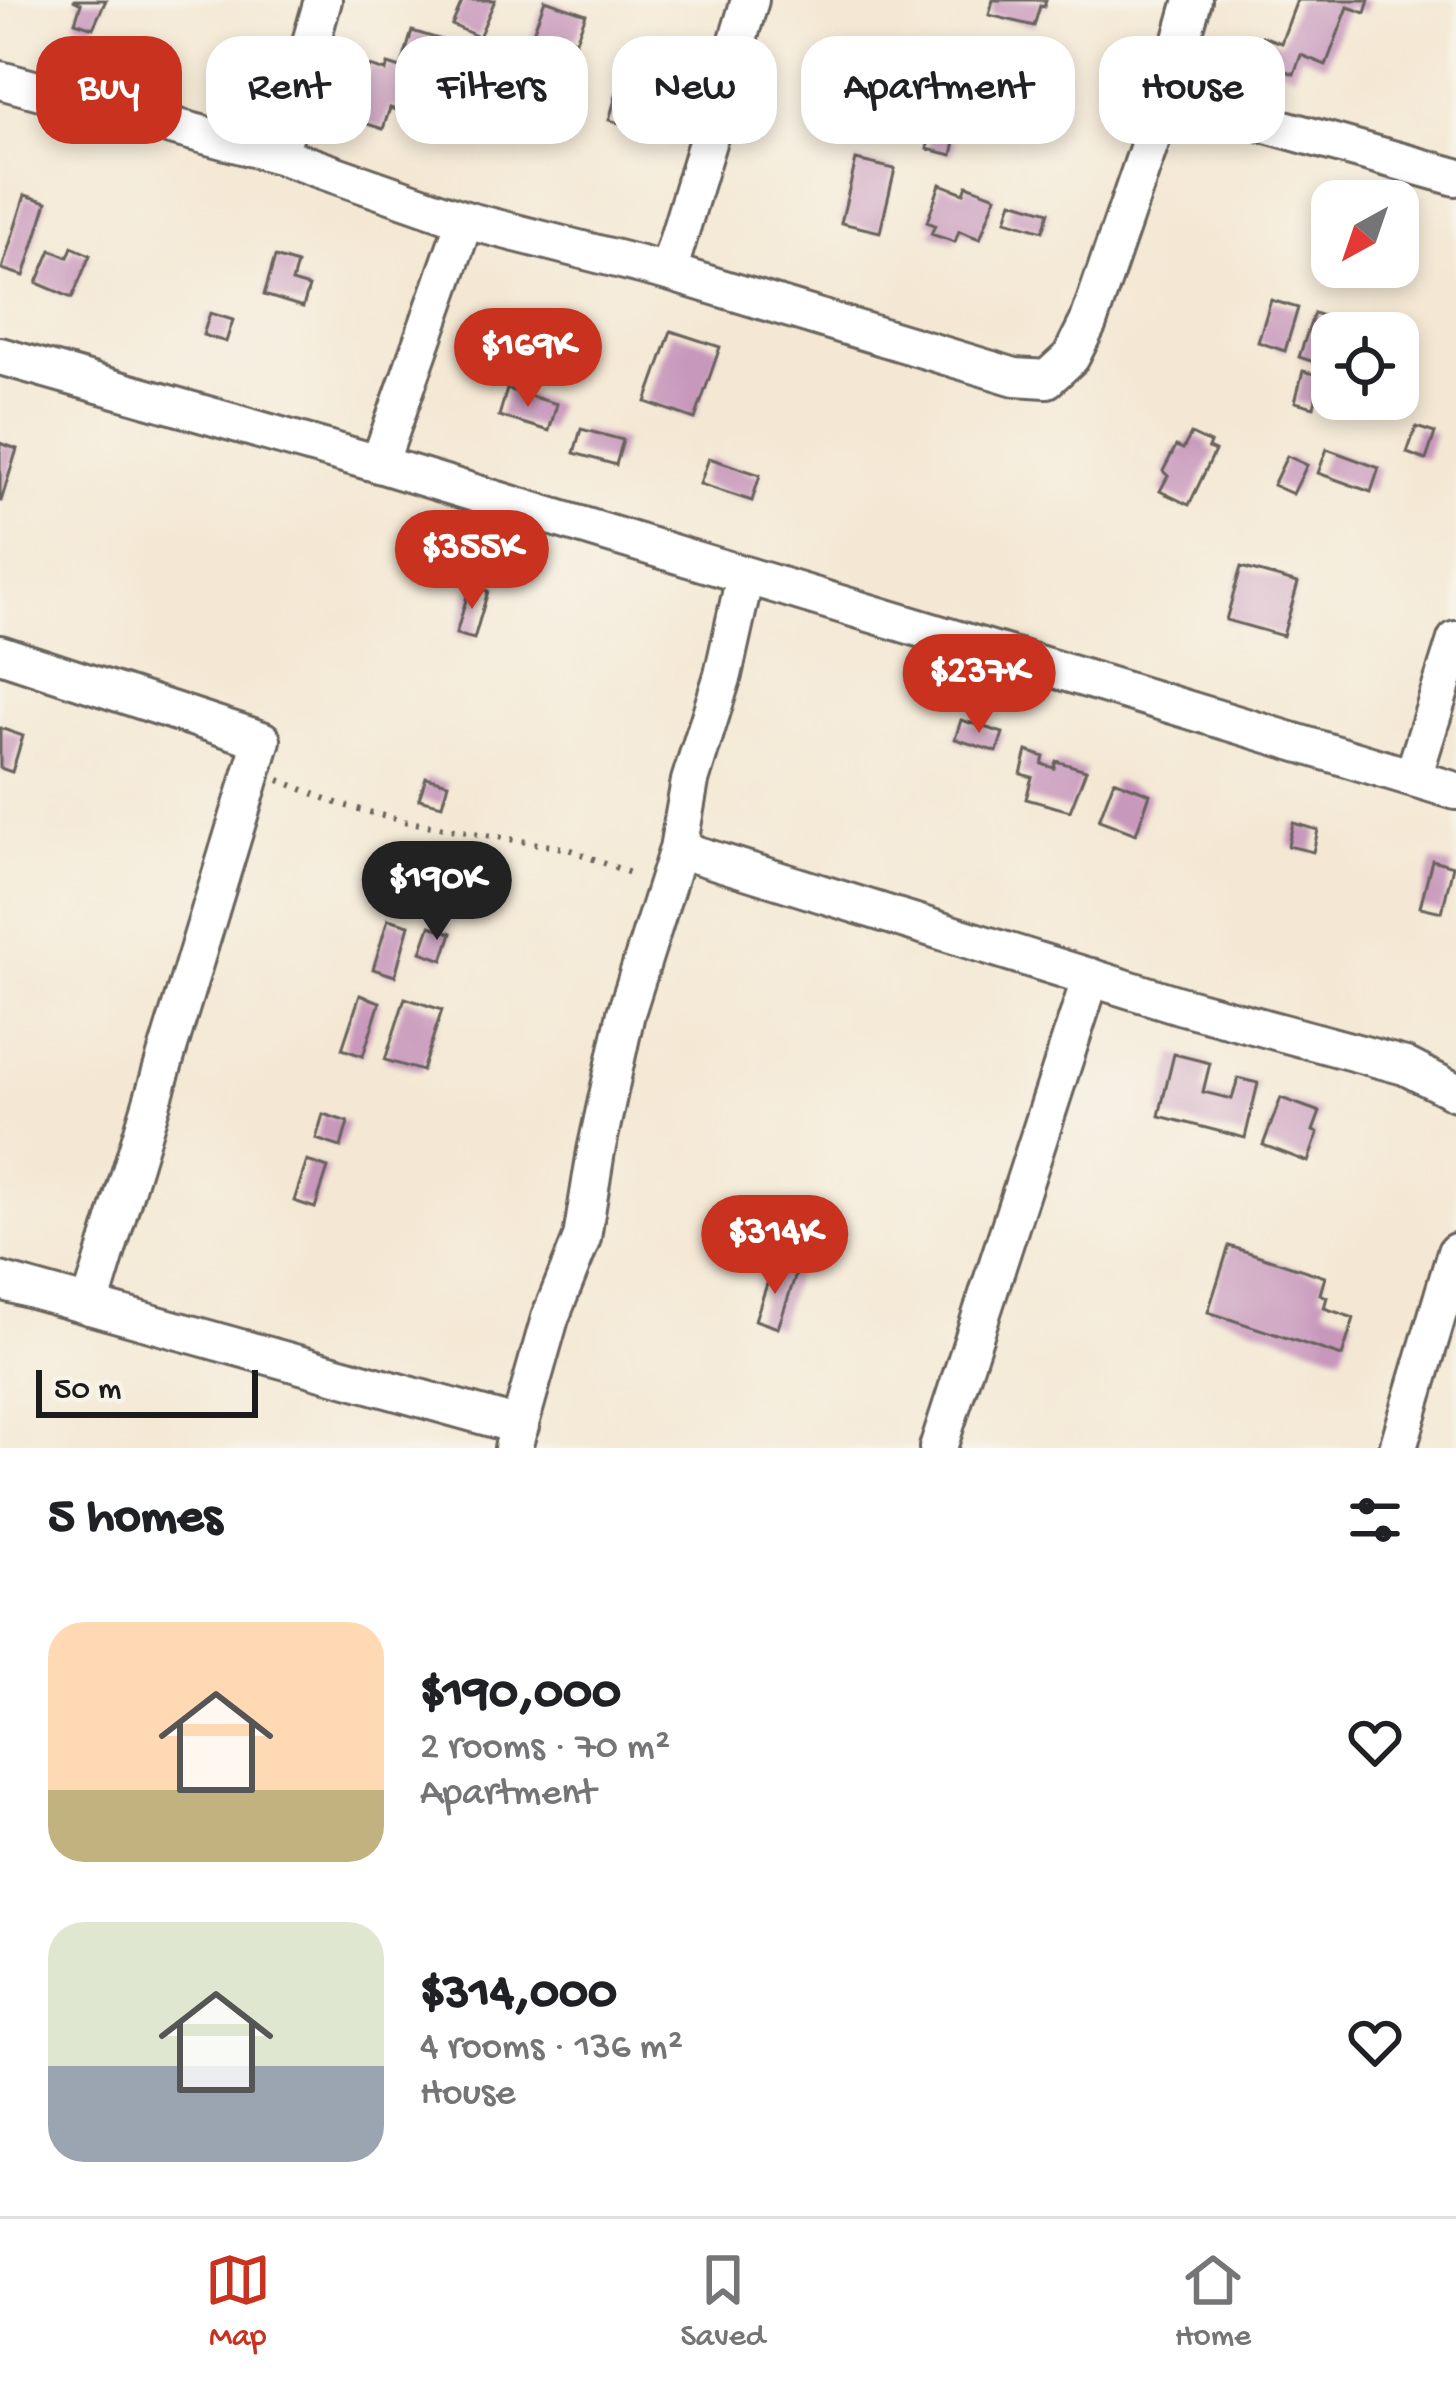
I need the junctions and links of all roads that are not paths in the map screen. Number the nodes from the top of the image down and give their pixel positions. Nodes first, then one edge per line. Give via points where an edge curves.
1 (323, 0) edge
2 (750, 0) edge
3 (1193, 0) edge
4 (1183, 36) edge
5 (0, 80) edge
6 (1285, 129) edge
7 (1150, 144) edge
8 (278, 155) junction
9 (1456, 177) edge
10 (465, 220) junction
11 (668, 272) junction
12 (0, 356) edge
13 (379, 464) junction
14 (746, 576) junction
15 (1456, 640) edge
16 (0, 654) edge
17 (1413, 777) junction
18 (1456, 790) edge
19 (678, 849) junction
20 (1090, 977) junction
21 (1456, 1092) edge
22 (1456, 1252) edge
23 (0, 1281) edge
24 (90, 1306) junction
25 (517, 1437) edge
26 (938, 1448) edge
27 (1397, 1448) edge

1 - 8 street
2 - 11 street
3 - 4 street
5 - 8 street
6 - 9 street
7 - 11 street via 1088,323 1047,380
8 - 10 street
10 - 11 street
10 - 13 street
12 - 13 street
13 - 14 street
14 - 17 street
14 - 19 street
15 - 17 street
16 - 24 street via 262,740
17 - 18 street
19 - 20 street
19 - 25 street via 626,1013 582,1238
20 - 21 street via 1405,1066
20 - 26 street
22 - 27 street
23 - 24 street
24 - 25 street

